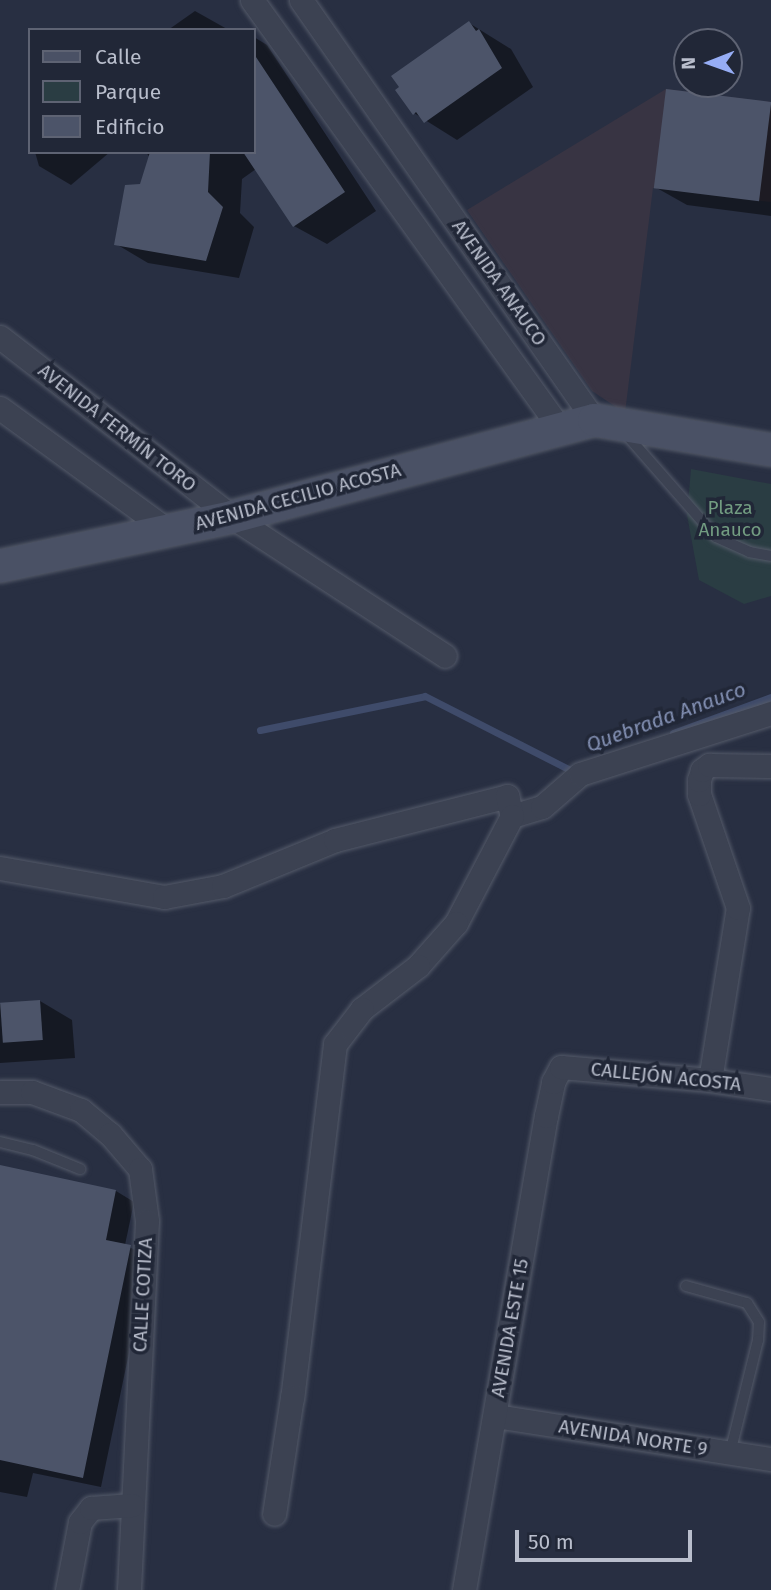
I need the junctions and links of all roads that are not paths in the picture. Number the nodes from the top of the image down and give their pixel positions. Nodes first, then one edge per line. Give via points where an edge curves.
1 (252, 0) edge
2 (301, 0) edge
3 (0, 337) edge
4 (0, 408) edge
5 (605, 422) junction
6 (559, 427) junction
7 (771, 450) edge
8 (232, 517) junction
9 (167, 530) junction
10 (771, 556) edge
11 (0, 566) edge
12 (446, 656) dead end
13 (771, 713) edge
14 (771, 766) edge
15 (512, 816) junction
16 (0, 868) edge
17 (561, 1067) joint
18 (710, 1080) junction
19 (771, 1089) edge
20 (0, 1091) edge
21 (0, 1142) edge
22 (80, 1169) dead end
23 (687, 1286) dead end
24 (495, 1416) junction
25 (730, 1453) junction
26 (771, 1459) edge
27 (132, 1505) junction
28 (274, 1514) dead end
29 (67, 1590) edge
30 (128, 1590) edge
31 (464, 1590) edge

1 - 6 street, AVENIDA ANAUCO
2 - 5 street, AVENIDA ANAUCO
3 - 8 street, AVENIDA FERMÍN TORO
4 - 9 street
5 - 6 main road, AVENIDA CECILIO ACOSTA
5 - 7 main road
5 - 10 lane via 716,537
6 - 8 main road, AVENIDA CECILIO ACOSTA
8 - 9 main road, AVENIDA CECILIO ACOSTA
8 - 12 street, AVENIDA FERMÍN TORO
9 - 11 main road, AVENIDA CECILIO ACOSTA
13 - 15 street via 580,774 542,807
14 - 18 street via 709,765 699,780 699,794 738,908
15 - 16 street via 508,796 469,804 335,840 223,886 164,897
15 - 28 street via 456,923 418,966 362,1009 335,1044
17 - 18 street, CALLEJÓN ACOSTA
17 - 24 street, AVENIDA ESTE 15 via 546,1116
18 - 19 street, CALLEJÓN ACOSTA
20 - 27 street, CALLE COTIZA via 32,1092 80,1110 110,1134 140,1168 147,1221
21 - 22 lane
23 - 25 lane via 747,1303 759,1322
24 - 25 street, AVENIDA NORTE 9
24 - 31 street, AVENIDA ESTE 15
25 - 26 street, AVENIDA NORTE 9
27 - 29 street via 91,1508 79,1522
27 - 30 street, CALLE COTIZA

